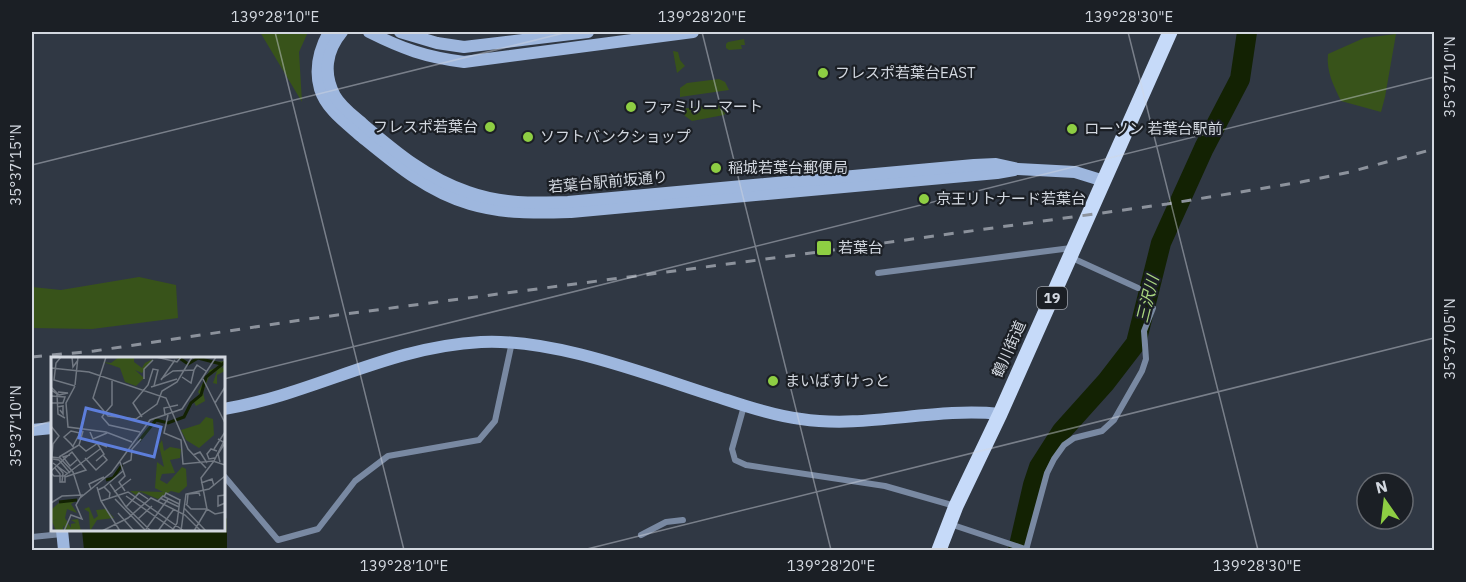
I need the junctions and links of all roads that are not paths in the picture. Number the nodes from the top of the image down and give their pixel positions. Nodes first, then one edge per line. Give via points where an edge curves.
1 (329, 32) edge
2 (342, 32) edge
3 (369, 32) edge
4 (400, 32) edge
5 (588, 32) edge
6 (693, 32) edge
7 (1170, 32) edge
8 (1018, 169) junction
9 (1104, 181) junction
10 (1072, 252) junction
11 (878, 273) dead end
12 (1138, 288) dead end
13 (1153, 308) dead end
14 (512, 342) junction
15 (745, 406) junction
16 (225, 409) edge
17 (1000, 414) junction
18 (51, 428) edge
19 (32, 430) edge
20 (225, 477) edge
21 (956, 507) junction
22 (683, 520) dead end
23 (949, 524) junction
24 (62, 532) edge
25 (641, 535) dead end
26 (32, 537) edge
27 (64, 550) edge
28 (939, 550) edge
29 (1026, 550) edge

1 - 8 street, 若葉台駅前坂通り via 320,48 318,77 327,103 341,119 418,181 495,210 527,214 571,212
2 - 8 street, 若葉台駅前坂通り via 327,64 336,98 424,172 469,193 498,201 568,202 986,164
3 - 6 street via 412,52 464,62
4 - 5 street via 464,47
7 - 9 main road, 鶴川街道 / 19
8 - 9 street via 1076,172
9 - 10 main road, 鶴川街道 / 19
10 - 11 street
10 - 12 street
10 - 17 main road, 鶴川街道 / 19
13 - 29 street via 1144,331 1146,359 1142,371 1114,420 1102,431 1074,438 1054,459
14 - 15 street via 599,360
14 - 16 street via 441,346 399,355 301,390
14 - 20 street via 495,420 479,440 388,456 355,481 318,529 278,540
15 - 17 street via 779,416 825,422 963,412
15 - 21 street via 732,448 735,460 746,465 885,486
17 - 21 main road, 鶴川街道 / 19
18 - 19 street
21 - 23 main road, 鶴川街道 / 19
22 - 25 street via 666,522
23 - 28 main road, 鶴川街道 / 19
23 - 29 street
24 - 26 street
24 - 27 street

